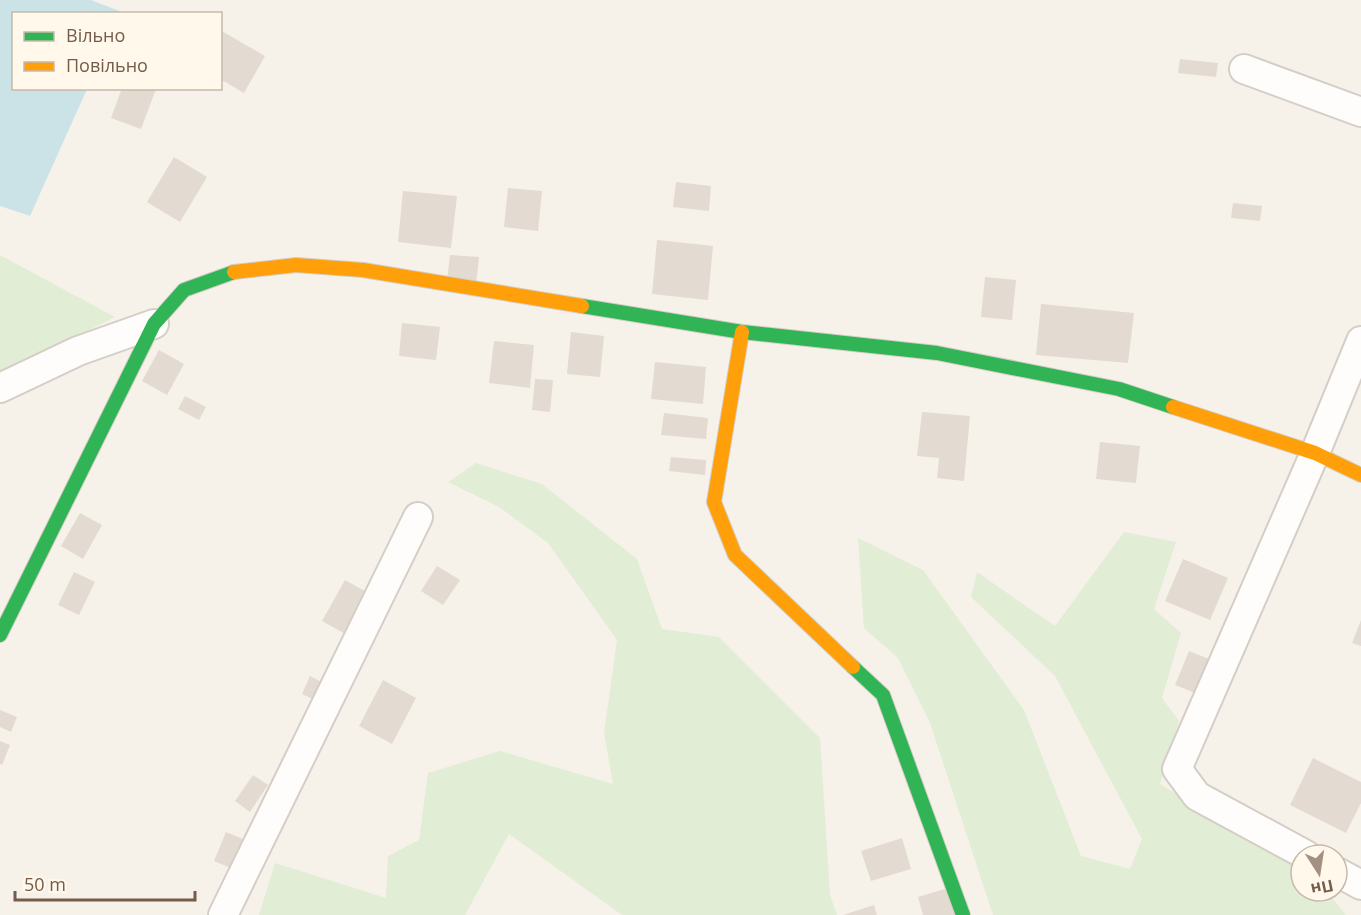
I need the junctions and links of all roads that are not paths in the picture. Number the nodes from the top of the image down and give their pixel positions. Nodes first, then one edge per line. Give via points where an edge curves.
1 (1244, 69) dead end
2 (1361, 112) edge
3 (154, 324) junction
4 (742, 332) junction
5 (1361, 341) edge
6 (0, 388) edge
7 (1315, 453) junction
8 (1361, 476) edge
9 (418, 517) dead end
10 (0, 635) edge
11 (1289, 846) edge
12 (223, 915) edge
13 (963, 915) edge

1 - 2 street
3 - 4 street via 184,290 236,271 296,265 363,270
3 - 6 street via 78,351
3 - 10 street
4 - 7 street via 937,353 1107,387
4 - 13 street via 714,502 735,555 883,695
5 - 7 street
7 - 8 street
7 - 11 street via 1177,769 1197,796
9 - 12 street

